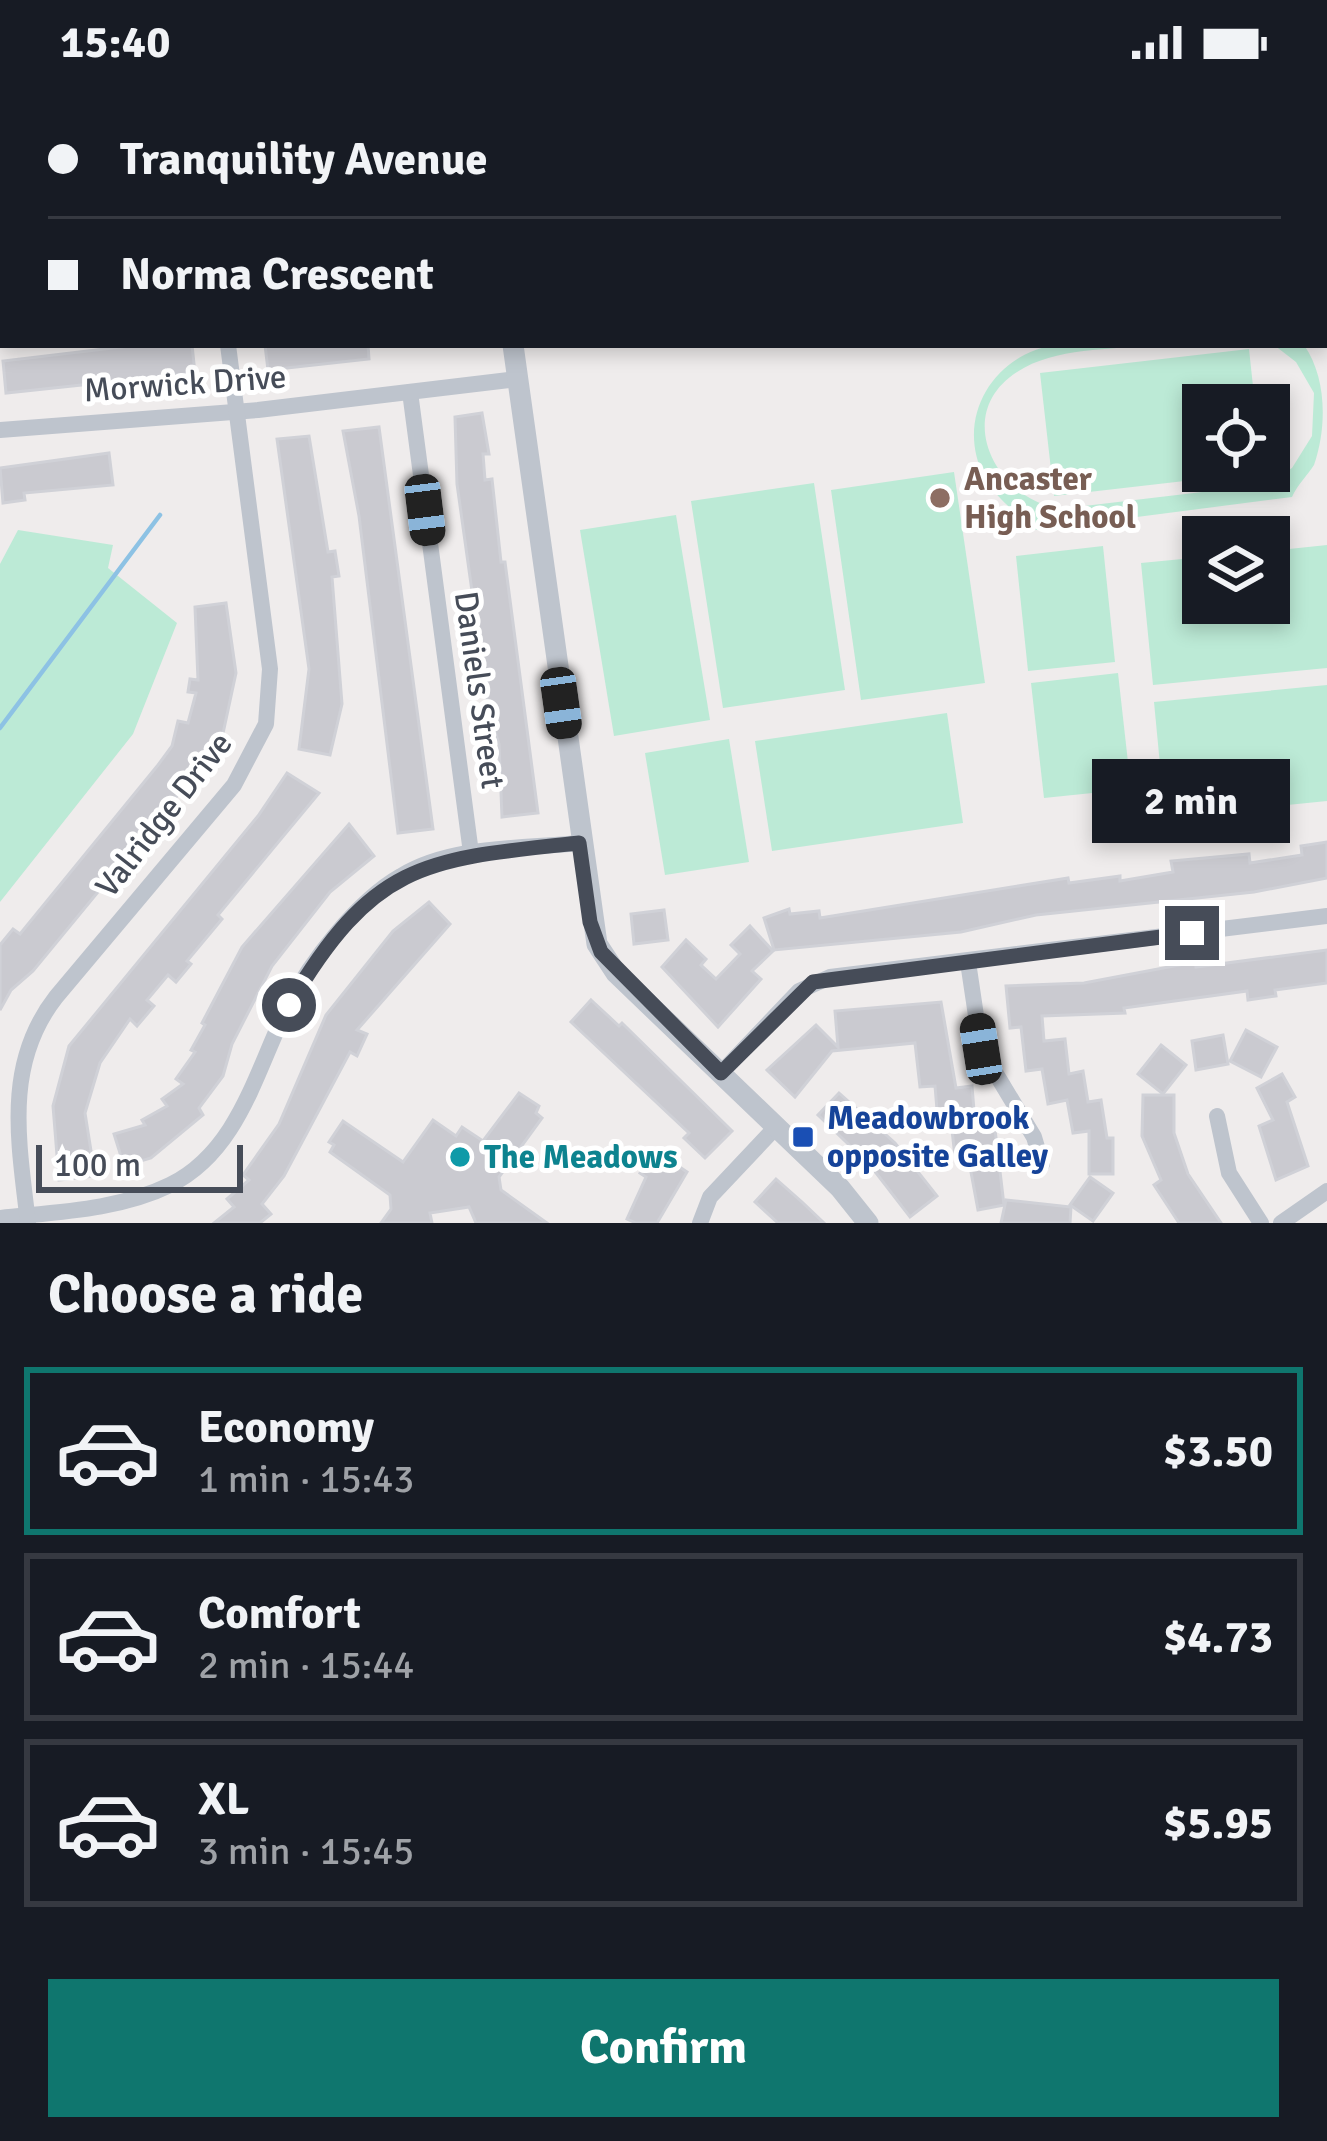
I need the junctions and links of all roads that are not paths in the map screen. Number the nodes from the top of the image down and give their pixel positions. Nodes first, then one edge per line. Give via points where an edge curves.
1 (228, 348) edge
2 (513, 348) edge
3 (518, 379) junction
4 (410, 392) junction
5 (236, 412) junction
6 (0, 430) edge
7 (579, 843) junction
8 (471, 853) junction
9 (1327, 916) edge
10 (968, 962) junction
11 (721, 1073) junction
12 (1217, 1116) dead end
13 (776, 1127) junction
14 (1042, 1164) dead end
15 (1327, 1191) edge
16 (0, 1218) edge
17 (27, 1219) edge
18 (700, 1223) edge
19 (868, 1223) edge
20 (1261, 1223) edge
21 (1281, 1223) edge

1 - 5 street, Valridge Drive
2 - 3 street
3 - 4 street, Morwick Drive
3 - 7 street
4 - 5 street, Morwick Drive
4 - 8 street, Daniels Street
5 - 6 street, Morwick Drive
5 - 17 street, Valridge Drive via 270,669 266,724 234,785 36,1028 17,1099
7 - 8 street
7 - 11 street via 601,952
8 - 17 street via 400,876 364,907 295,994 236,1122 200,1165 142,1197
9 - 10 street
10 - 11 street via 813,982
10 - 14 street via 981,1049
11 - 13 street
12 - 20 street via 1229,1173
13 - 18 street via 710,1196
13 - 19 street
15 - 21 street
16 - 17 street

